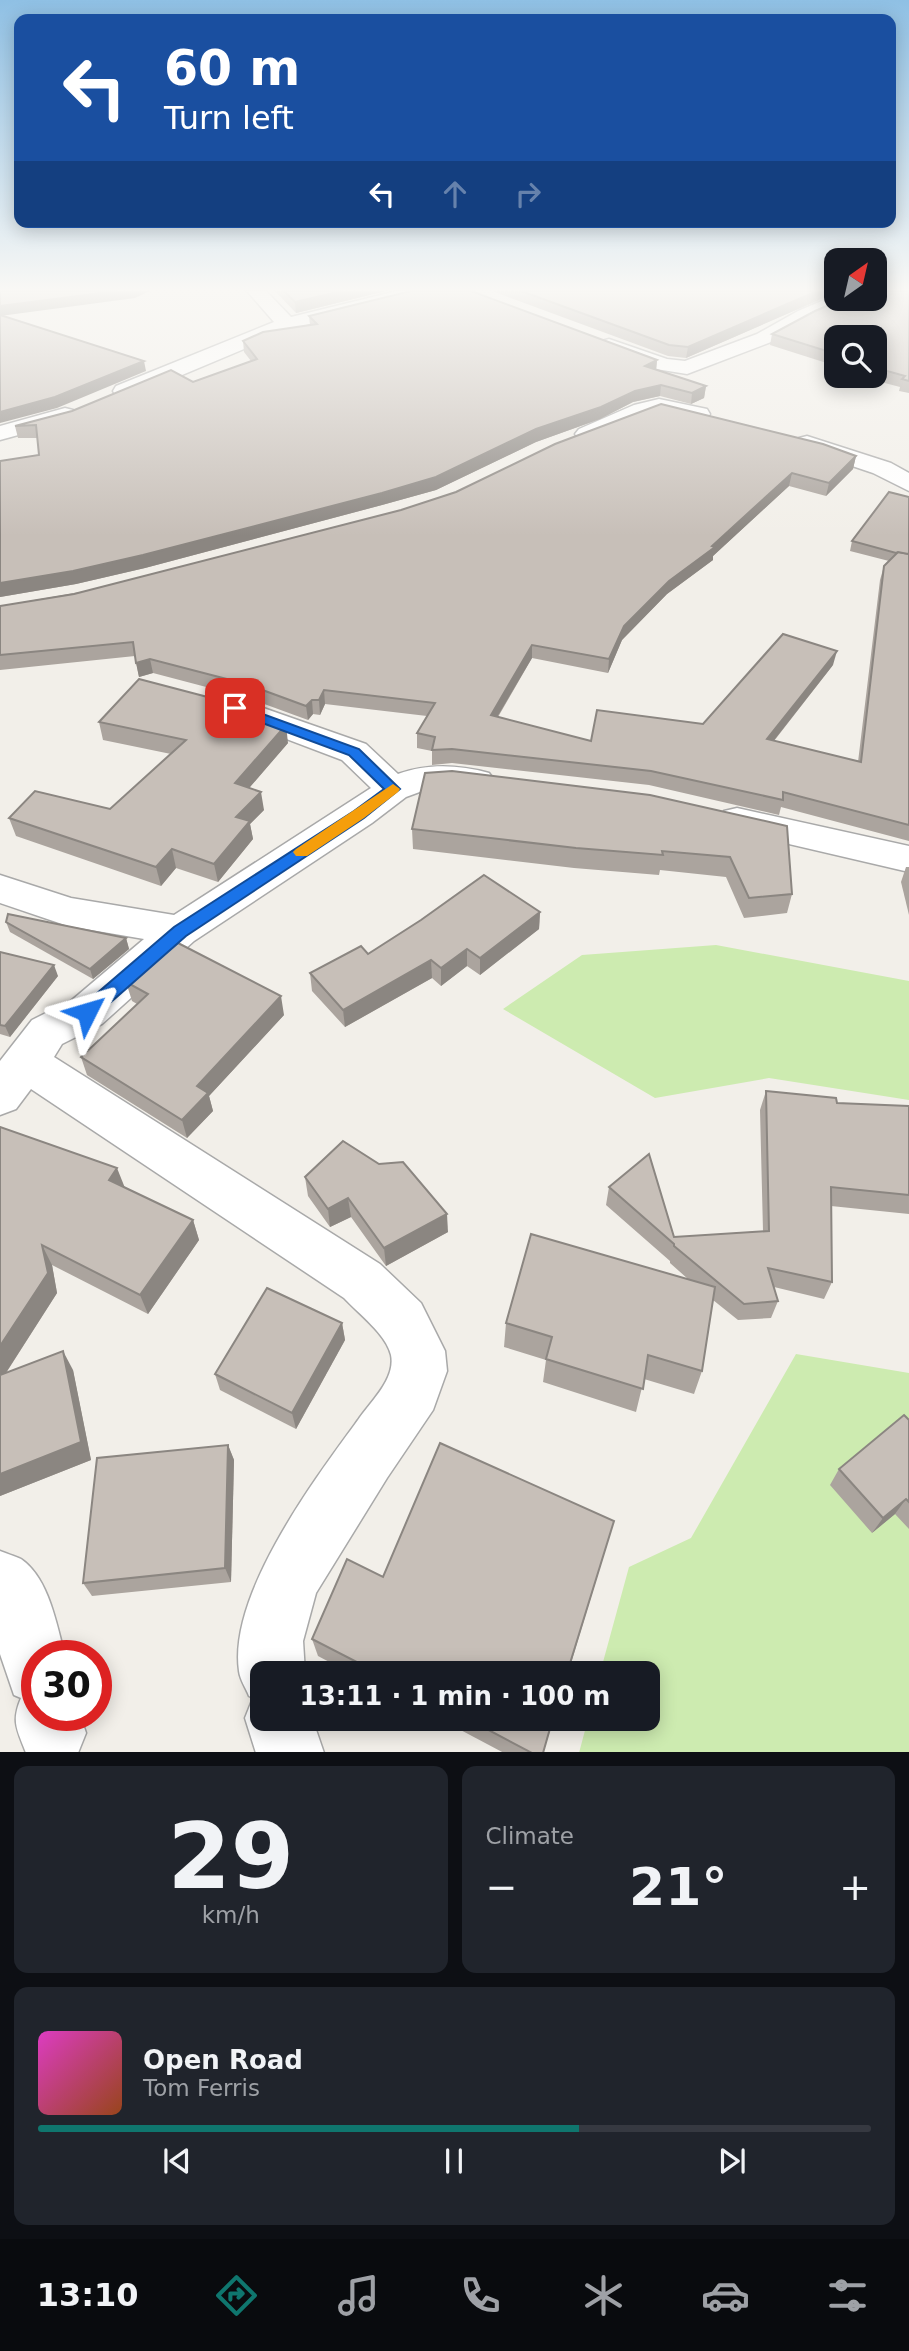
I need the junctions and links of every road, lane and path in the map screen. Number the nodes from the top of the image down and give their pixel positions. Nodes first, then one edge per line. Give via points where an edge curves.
1 (168, 373) edge
2 (683, 373) edge
3 (659, 406) junction
4 (725, 421) edge
5 (0, 433) edge
6 (790, 438) edge
7 (563, 443) edge
8 (909, 484) edge
9 (211, 702) edge
10 (510, 785) edge
11 (393, 789) junction
12 (699, 811) edge
13 (909, 859) edge
14 (0, 889) edge
15 (180, 932) junction
16 (13, 1079) edge
17 (0, 1582) edge
18 (29, 1640) edge
19 (272, 1661) edge
20 (283, 1731) edge
21 (290, 1752) edge

1 - 5 street via 95,403
2 - 3 street
3 - 4 street
3 - 7 street
6 - 8 street via 882,468
9 - 11 street via 354,752
10 - 11 street via 453,777 420,779
11 - 15 street
12 - 13 street
14 - 15 street via 68,912
15 - 16 street via 87,1012 47,1032
16 - 19 street via 362,1281 401,1321 418,1351 419,1371 413,1390 288,1580 271,1641
17 - 18 street via 21,1609
20 - 21 street

